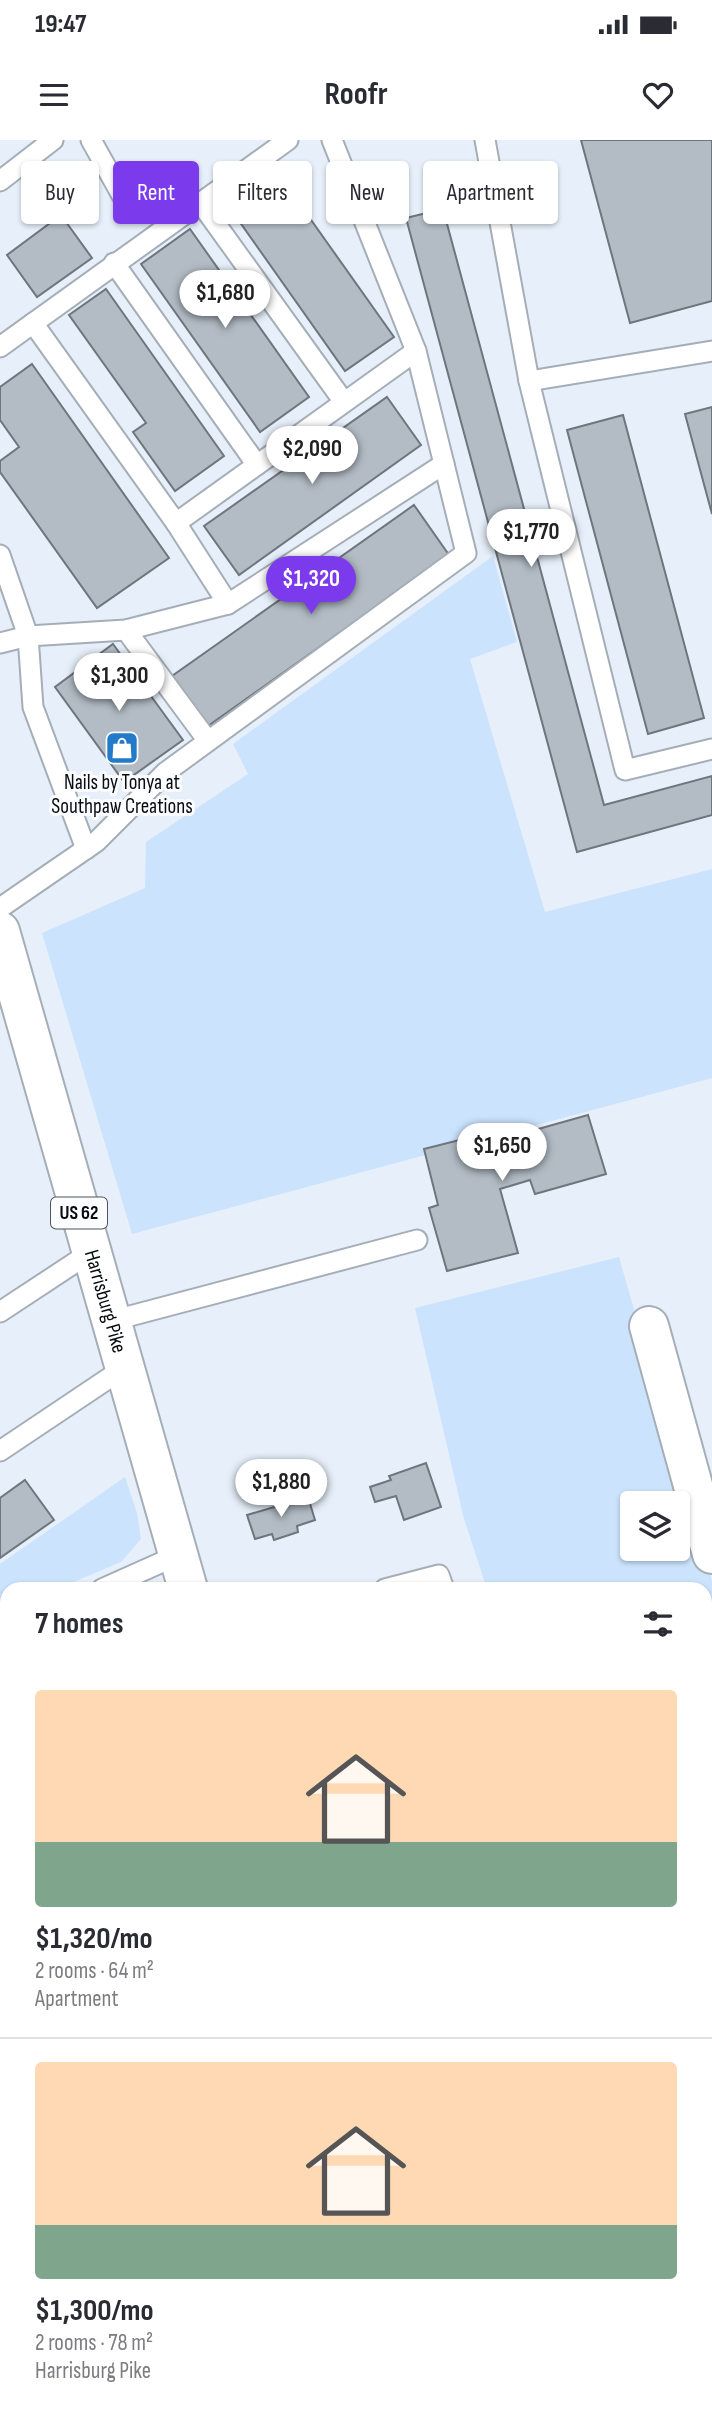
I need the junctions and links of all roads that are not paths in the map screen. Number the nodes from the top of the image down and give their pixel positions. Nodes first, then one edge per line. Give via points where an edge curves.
1 (53, 140) edge
2 (91, 140) edge
3 (288, 140) edge
4 (332, 140) edge
5 (485, 140) edge
6 (113, 179) edge
7 (0, 181) edge
8 (200, 202) junction
9 (114, 263) junction
10 (33, 323) junction
11 (0, 347) edge
12 (416, 351) junction
13 (712, 351) edge
14 (529, 381) junction
15 (344, 402) junction
16 (444, 464) junction
17 (257, 465) junction
18 (176, 523) junction
19 (0, 555) edge
20 (228, 604) junction
21 (126, 630) junction
22 (28, 636) junction
23 (0, 643) edge
24 (208, 741) junction
25 (712, 750) edge
26 (86, 849) junction
27 (0, 908) edge
28 (0, 931) edge
29 (416, 1240) dead end
30 (91, 1252) junction
31 (0, 1312) edge
32 (111, 1321) junction
33 (649, 1326) dead end
34 (124, 1368) junction
35 (0, 1451) edge
36 (702, 1479) edge
37 (712, 1554) edge
38 (183, 1572) edge
39 (135, 1582) edge
40 (412, 1582) edge
41 (442, 1582) edge

1 - 7 lane
2 - 6 lane
3 - 8 lane
4 - 12 lane
5 - 14 lane
8 - 9 lane
8 - 15 lane
9 - 10 lane
9 - 17 lane
10 - 11 lane
10 - 18 lane
12 - 15 lane
12 - 16 lane
13 - 14 lane
14 - 25 lane via 625,770
15 - 17 lane
16 - 20 lane
16 - 24 lane via 466,553
17 - 18 lane
18 - 20 lane
19 - 22 lane
20 - 21 lane
21 - 22 lane
21 - 24 lane
22 - 23 lane
22 - 26 lane via 33,707
24 - 26 lane via 166,772
26 - 27 lane
28 - 30 main road, Harrisburg Pike / US 62
29 - 32 lane
30 - 31 lane
30 - 32 main road, Harrisburg Pike / US 62
32 - 34 main road, Harrisburg Pike / US 62
33 - 36 main road
34 - 35 lane
34 - 38 main road, Harrisburg Pike / US 62
36 - 37 main road
38 - 39 lane
40 - 41 lane via 439,1575

